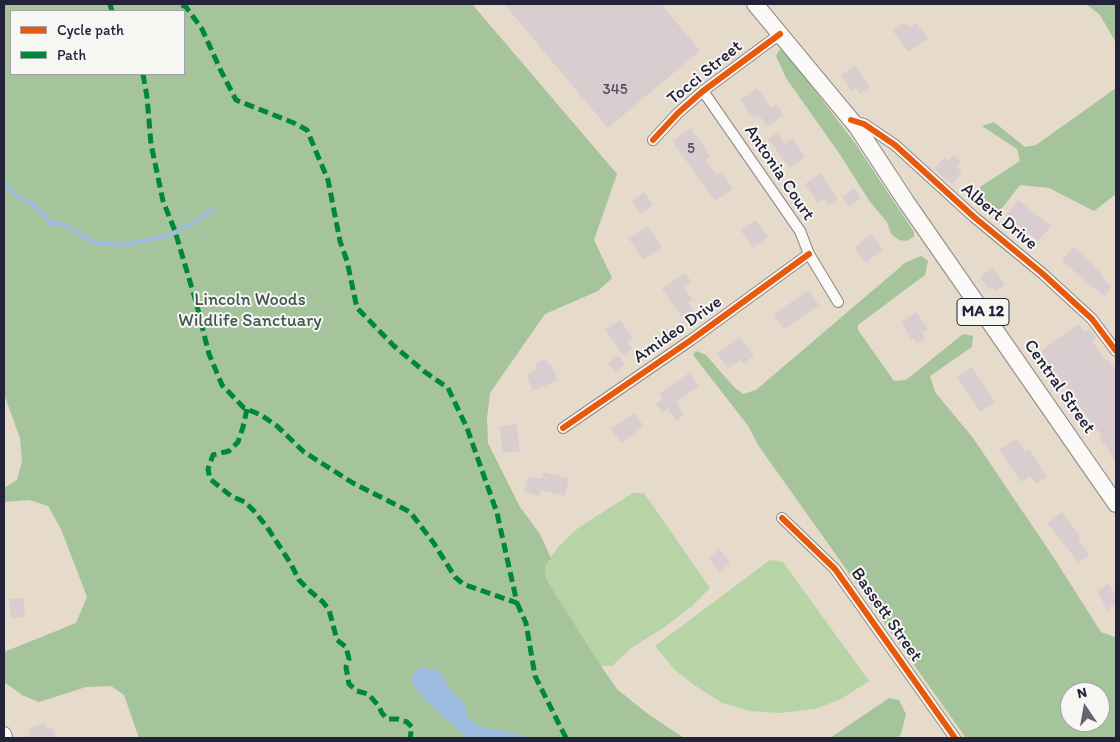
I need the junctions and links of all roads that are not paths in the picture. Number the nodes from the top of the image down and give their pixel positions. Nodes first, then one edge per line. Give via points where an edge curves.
1 (755, 4) edge
2 (780, 34) junction
3 (703, 91) junction
4 (851, 120) junction
5 (653, 140) dead end
6 (809, 254) junction
7 (838, 302) dead end
8 (1116, 351) edge
9 (563, 428) dead end
10 (1116, 504) edge
11 (782, 518) dead end
12 (4, 734) edge
13 (5, 738) edge
14 (955, 738) edge

1 - 2 main road, Central Street / MA 12
2 - 3 street, Tocci Street
2 - 4 main road, Central Street / MA 12
3 - 5 street, Tocci Street
3 - 6 street, Antonia Court via 800,232
4 - 8 street, Albert Drive via 864,124 895,146 1043,274 1092,319
4 - 10 main road, Central Street / MA 12
6 - 7 street, Antonia Court
6 - 9 street, Amideo Drive
11 - 14 street, Bassett Street via 835,569
12 - 13 main road

